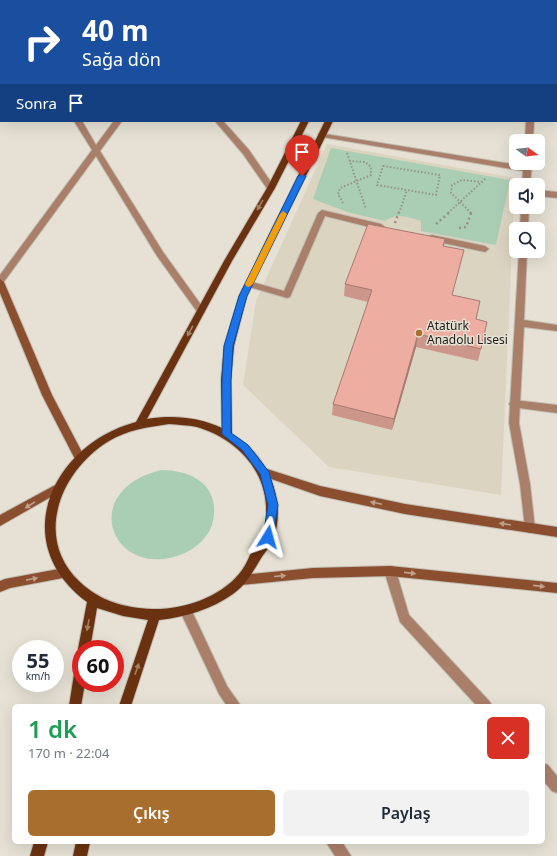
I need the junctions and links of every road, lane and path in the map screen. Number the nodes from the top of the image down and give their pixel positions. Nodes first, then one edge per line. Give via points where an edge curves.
1 (79, 122) edge
2 (117, 122) edge
3 (220, 122) edge
4 (304, 122) edge
5 (328, 122) edge
6 (530, 122) edge
7 (529, 134) edge
8 (322, 135) junction
9 (343, 138) junction
10 (97, 152) junction
11 (349, 161) junction
12 (509, 163) edge
13 (486, 178) dead end
14 (481, 182) junction
15 (357, 183) junction
16 (271, 188) junction
17 (407, 190) junction
18 (545, 193) edge
19 (557, 195) edge
20 (460, 202) junction
21 (348, 205) dead end
22 (360, 207) dead end
23 (365, 208) junction
24 (372, 224) junction
25 (438, 227) dead end
26 (393, 229) joint
27 (453, 229) dead end
28 (424, 236) edge
29 (485, 249) dead end
30 (523, 258) edge
31 (0, 281) edge
32 (249, 284) junction
33 (3, 300) edge
34 (201, 311) junction
35 (518, 323) junction
36 (557, 328) edge
37 (514, 404) junction
38 (557, 409) edge
39 (139, 425) junction
40 (227, 434) junction
41 (80, 458) junction
42 (264, 472) junction
43 (59, 487) junction
44 (0, 521) edge
45 (530, 528) junction
46 (557, 532) edge
47 (390, 571) junction
48 (64, 573) junction
49 (241, 580) junction
50 (0, 587) edge
51 (557, 588) edge
52 (93, 600) junction
53 (186, 611) junction
54 (155, 615) junction
55 (86, 640) edge
56 (77, 692) edge
57 (75, 704) edge
58 (125, 704) edge
59 (234, 704) edge
60 (484, 704) edge
61 (545, 772) edge
62 (557, 786) edge
63 (40, 844) edge
64 (83, 844) edge
65 (335, 844) edge
66 (37, 856) edge
67 (80, 856) edge
68 (344, 856) edge

1 - 10 street
2 - 10 street
3 - 16 street via 246,152
4 - 16 main road
5 - 8 main road
6 - 7 street
8 - 9 street
8 - 32 main road
9 - 11 path
9 - 12 street
10 - 31 street
10 - 34 street via 160,254
11 - 15 path
11 - 15 path via 366,162 371,167 371,175
13 - 14 path
14 - 20 path
14 - 20 path via 463,180 452,185 451,194
15 - 21 path via 346,184 340,188 338,194 343,203
15 - 23 path
16 -> 34 main road
17 - 17 path via 436,195 440,175 383,166 377,185
17 - 26 path
18 - 19 street
20 - 25 path via 433,226
20 - 27 path via 471,213 470,220 466,227
22 - 23 path
23 - 24 path
24 - 26 street
24 - 32 street via 322,213 287,295
28 - 29 street
30 - 35 street
31 - 33 main road
32 - 40 main road via 243,296 229,346 226,380
33 - 41 main road via 47,395
34 -> 39 main road
35 - 36 street
35 - 37 street
37 - 38 street
37 - 45 street via 514,423
39 - 40 main road via 169,420 198,424
39 - 41 main road via 107,437
40 - 42 main road via 245,447
41 - 43 main road
45 -> 42 main road via 397,507 320,491
42 - 49 main road via 273,505 268,537
43 -> 44 main road
43 - 48 main road via 50,522 55,556
45 - 46 main road
49 -> 47 main road via 313,573
47 -> 51 main road
47 - 60 street via 404,618
50 -> 48 main road
48 - 52 main road via 74,586
49 - 53 main road via 219,597
52 - 54 main road via 108,608 138,615
52 -> 55 main road
53 - 54 main road
53 - 59 street via 223,690
58 -> 54 main road
56 - 57 main road
61 - 62 street
63 - 66 main road
64 - 67 main road
65 - 68 street

